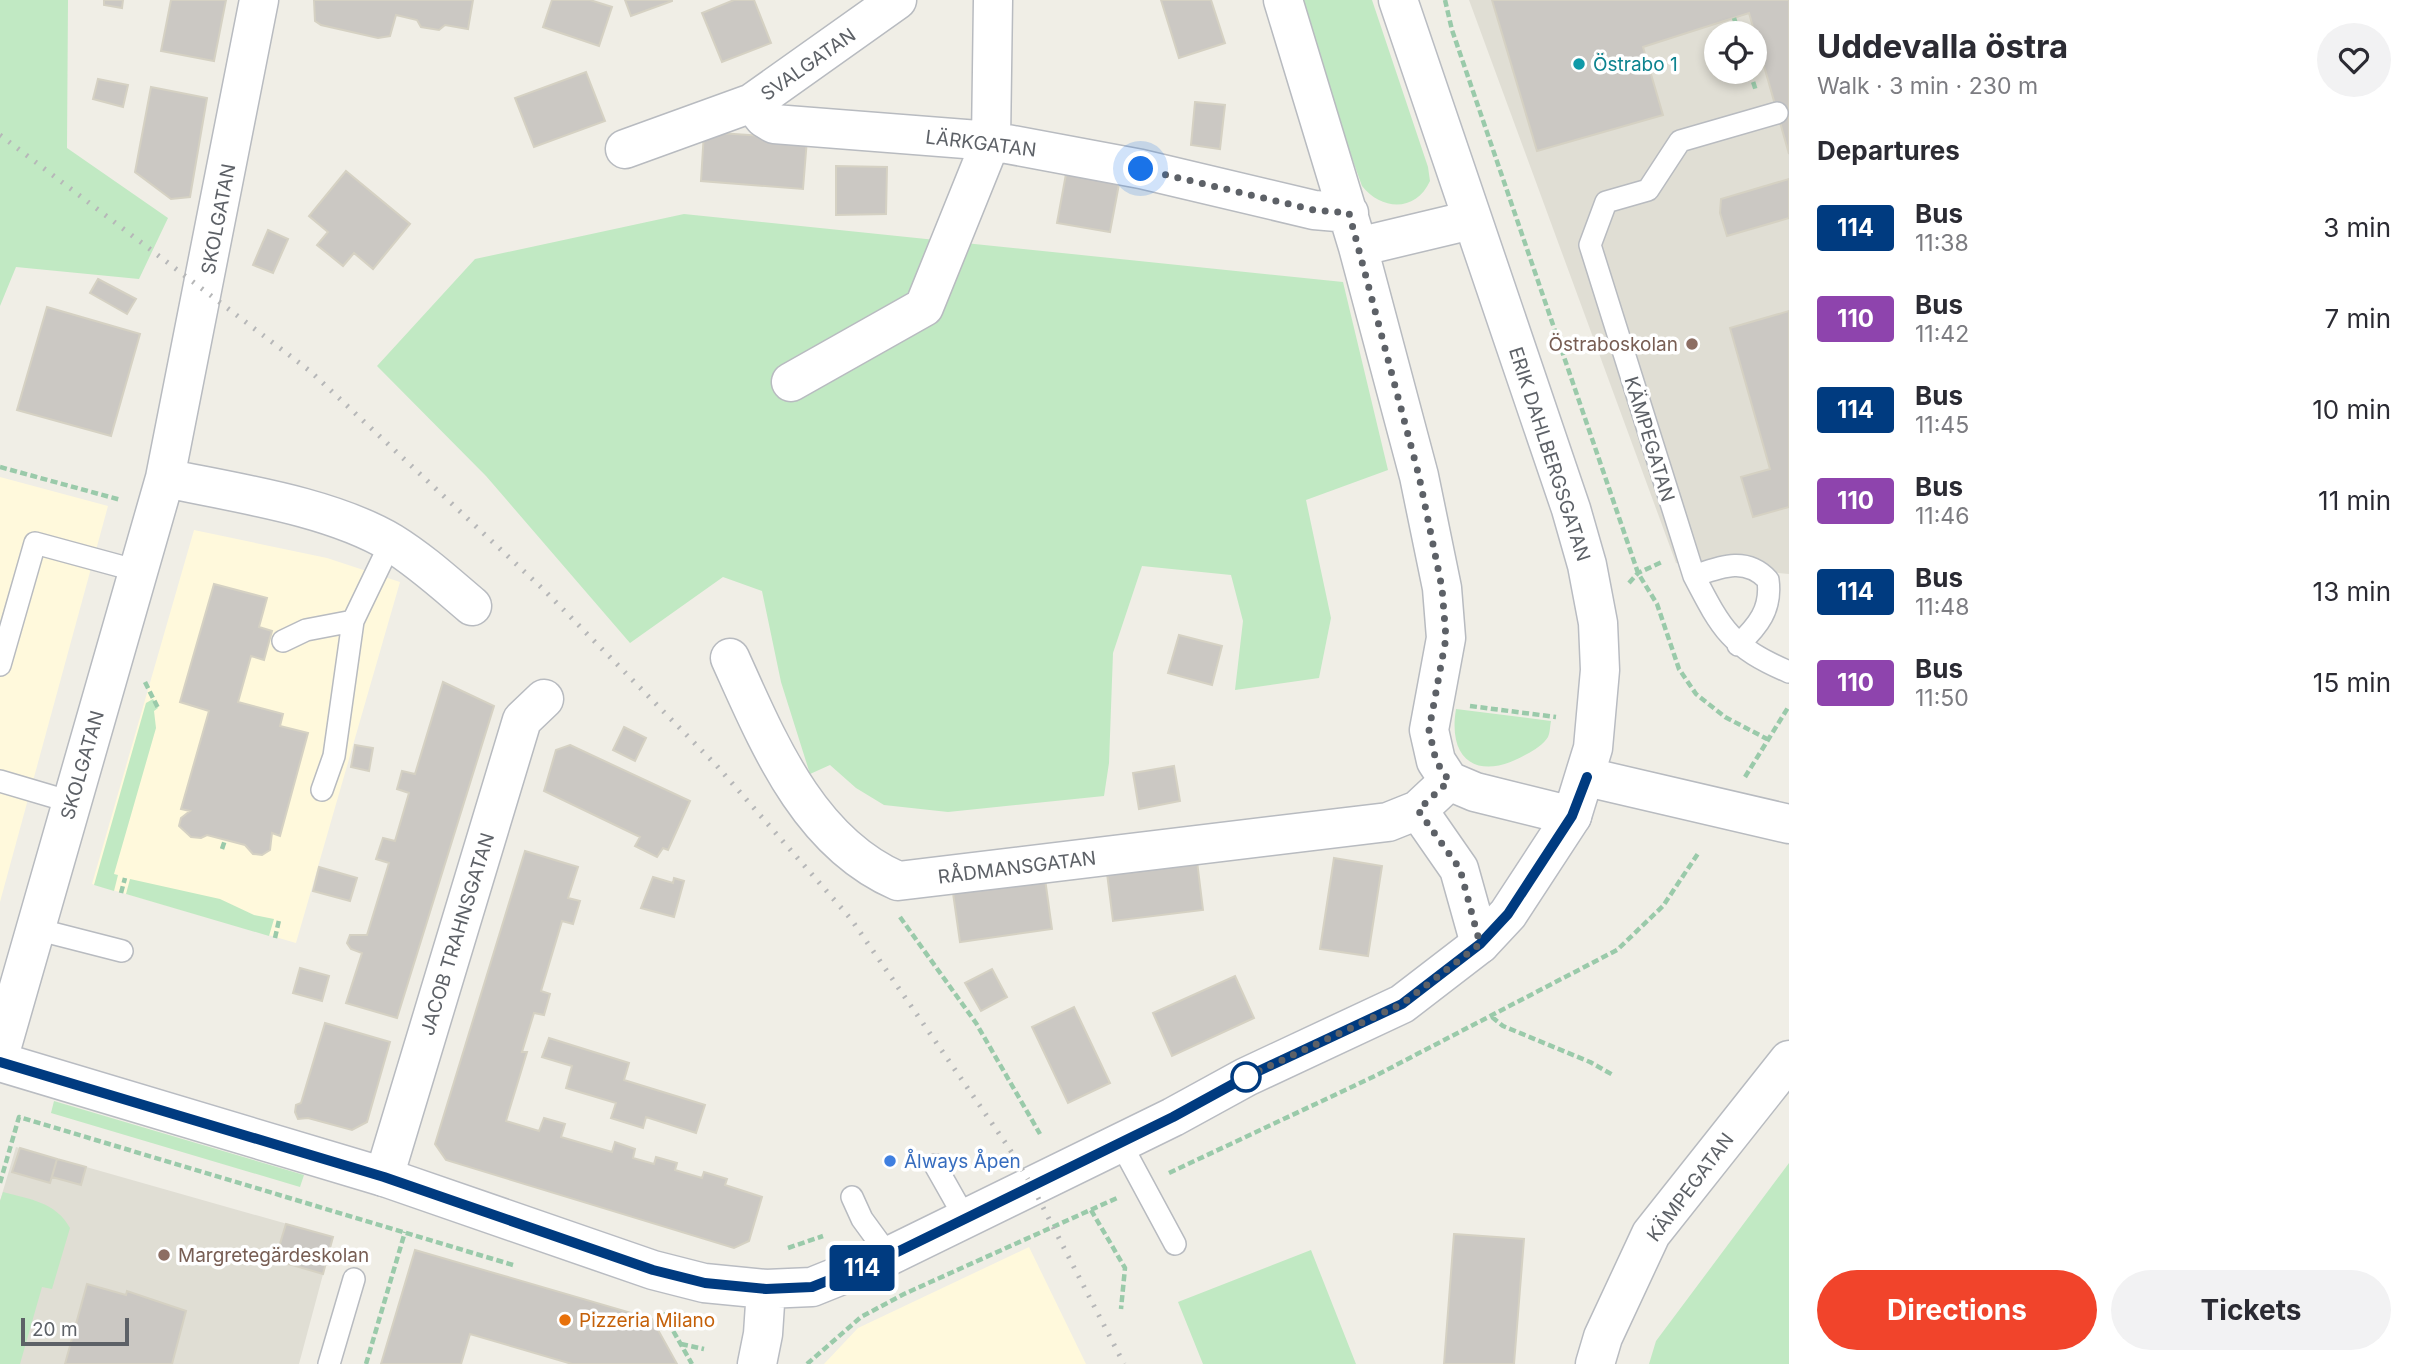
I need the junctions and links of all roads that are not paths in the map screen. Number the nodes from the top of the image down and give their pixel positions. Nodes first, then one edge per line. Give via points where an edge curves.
1 (259, 0) edge
2 (897, 0) edge
3 (993, 0) edge
4 (1283, 0) edge
5 (1398, 0) edge
6 (752, 103) junction
7 (1777, 113) dead end
8 (991, 141) junction
9 (625, 149) dead end
10 (1471, 220) junction
11 (1353, 230) junction
12 (791, 382) dead end
13 (160, 494) junction
14 (391, 542) junction
15 (138, 571) junction
16 (1694, 576) junction
17 (472, 606) dead end
18 (353, 621) junction
19 (283, 641) dead end
20 (1738, 645) junction
21 (730, 658) dead end
22 (0, 665) edge
23 (1789, 672) edge
24 (544, 699) dead end
25 (1587, 777) junction
26 (0, 781) edge
27 (1449, 781) junction
28 (323, 790) dead end
29 (71, 802) junction
30 (1418, 810) junction
31 (1572, 816) junction
32 (1789, 824) edge
33 (36, 929) junction
34 (1480, 944) junction
35 (122, 951) dead end
36 (0, 1053) edge
37 (1789, 1060) edge
38 (0, 1062) edge
39 (1120, 1142) junction
40 (935, 1165) dead end
41 (384, 1177) junction
42 (852, 1197) dead end
43 (965, 1219) junction
44 (1175, 1244) dead end
45 (889, 1256) junction
46 (354, 1279) dead end
47 (766, 1289) junction
48 (329, 1364) edge
49 (757, 1364) edge
50 (1595, 1364) edge

1 - 13 street, SKOLGATAN
2 - 6 street, SVALGATAN
3 - 8 street
4 - 11 street
5 - 10 street, ERIK DAHLBERGSGATAN
6 - 8 street, LÄRKGATAN via 774,124
6 - 9 street
7 - 16 lane, KÄMPEGATAN via 1680,141 1648,190 1606,202 1590,245
8 - 11 street, LÄRKGATAN via 1141,169 1314,210
8 - 12 street via 924,307
10 - 11 street
10 - 25 street, ERIK DAHLBERGSGATAN via 1587,565 1598,623 1600,670 1597,724
11 - 27 street via 1419,476 1442,588 1446,638 1429,730 1436,761
13 - 14 street via 343,519
13 - 15 street, SKOLGATAN
14 - 17 street
14 - 18 lane
15 - 22 lane via 35,543
15 - 29 street, SKOLGATAN
16 - 20 lane, KÄMPEGATAN via 1715,619
16 - 20 lane via 1729,564 1759,571 1768,580 1766,611
18 - 19 lane via 306,630
18 - 28 lane via 336,745
20 - 23 lane, KÄMPEGATAN
21 - 30 street, RÅDMANSGATAN via 772,751 793,785 870,869 898,881 1388,822
24 - 41 street, JACOB TRAHNSGATAN via 522,720
25 - 31 street, ERIK DAHLBERGSGATAN
25 - 32 street
26 - 29 lane
27 - 30 street, RÅDMANSGATAN
27 - 31 street
29 - 33 street, SKOLGATAN
30 - 34 street via 1460,869
31 - 34 street, ERIK DAHLBERGSGATAN via 1508,914
33 - 35 lane
33 - 36 street, SKOLGATAN
34 - 39 street, ERIK DAHLBERGSGATAN via 1402,1004
37 - 50 street, KÄMPEGATAN via 1651,1234
38 - 41 street, ERIK DAHLBERGSGATAN
39 - 43 street, ERIK DAHLBERGSGATAN
39 - 44 lane
40 - 43 lane
41 - 47 street, ERIK DAHLBERGSGATAN via 653,1270 705,1283
42 - 45 lane
43 - 45 street, ERIK DAHLBERGSGATAN
45 - 47 street, ERIK DAHLBERGSGATAN via 812,1287
46 - 48 lane
47 - 49 street

